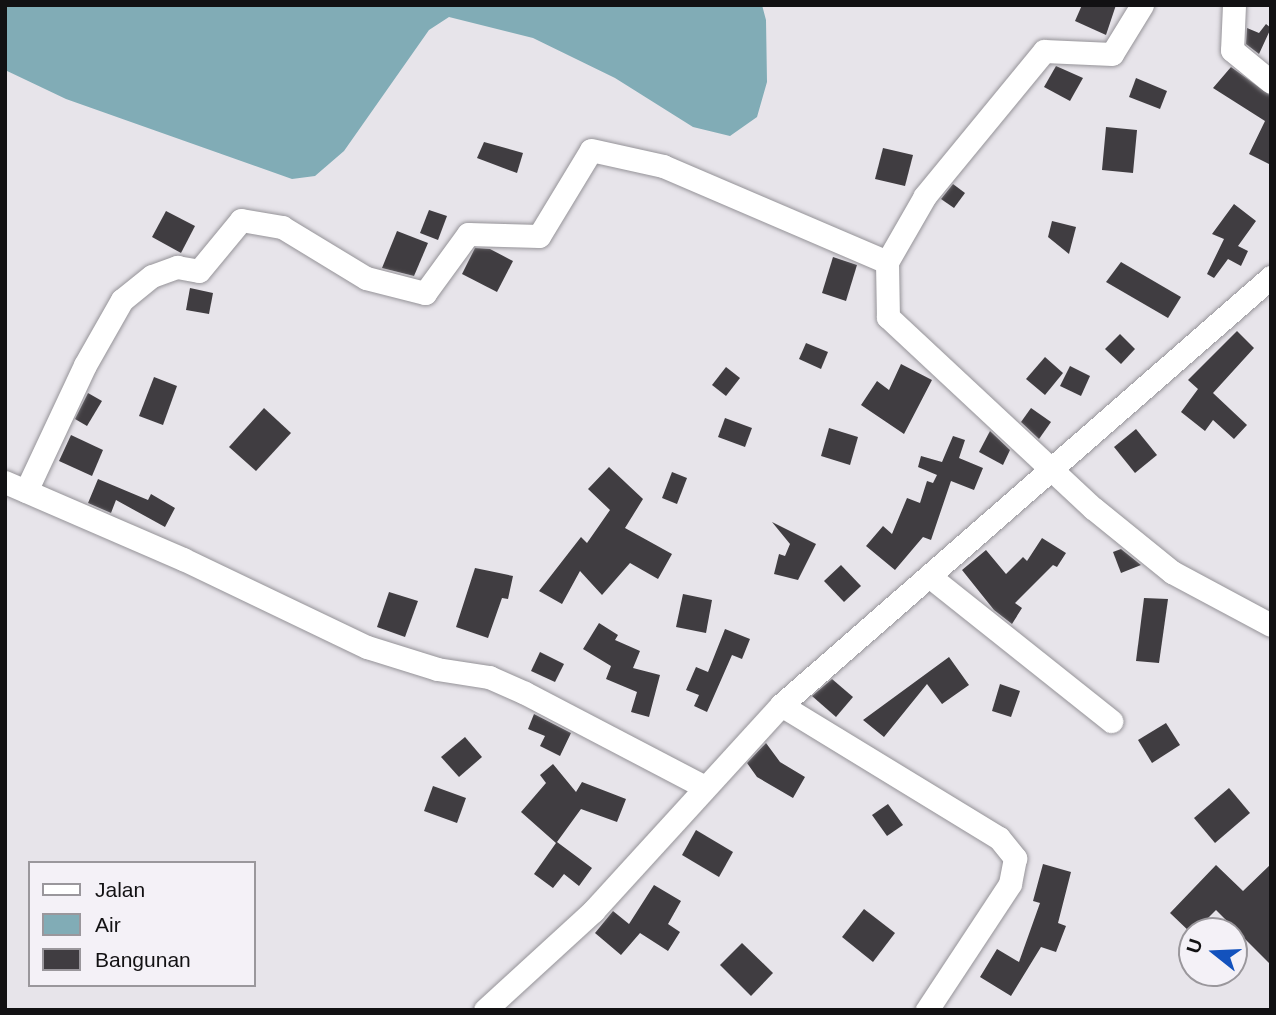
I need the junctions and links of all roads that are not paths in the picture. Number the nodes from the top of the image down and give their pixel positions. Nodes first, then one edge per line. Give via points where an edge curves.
1 (1142, 5) edge
2 (1234, 5) edge
3 (1271, 82) edge
4 (887, 262) junction
5 (1271, 277) edge
6 (1052, 470) junction
7 (16, 486) edge
8 (929, 576) junction
9 (1271, 625) edge
10 (781, 705) junction
11 (1111, 721) dead end
12 (703, 786) junction
13 (485, 1010) edge
14 (927, 1010) edge

1 - 4 street via 1112,54 1044,51 925,196
2 - 3 street via 1232,50
4 - 6 street via 888,317
4 - 7 street via 663,166 591,150 539,236 468,234 425,293 366,278 282,227 241,219 199,271 177,267 152,276 122,300
5 - 6 street
6 - 8 street
6 - 9 street via 1172,572
7 - 12 street via 368,647 437,669 501,682
8 - 10 street
8 - 11 street
10 - 12 street
10 - 14 street via 999,838 1015,858 1010,884
12 - 13 street via 593,911

